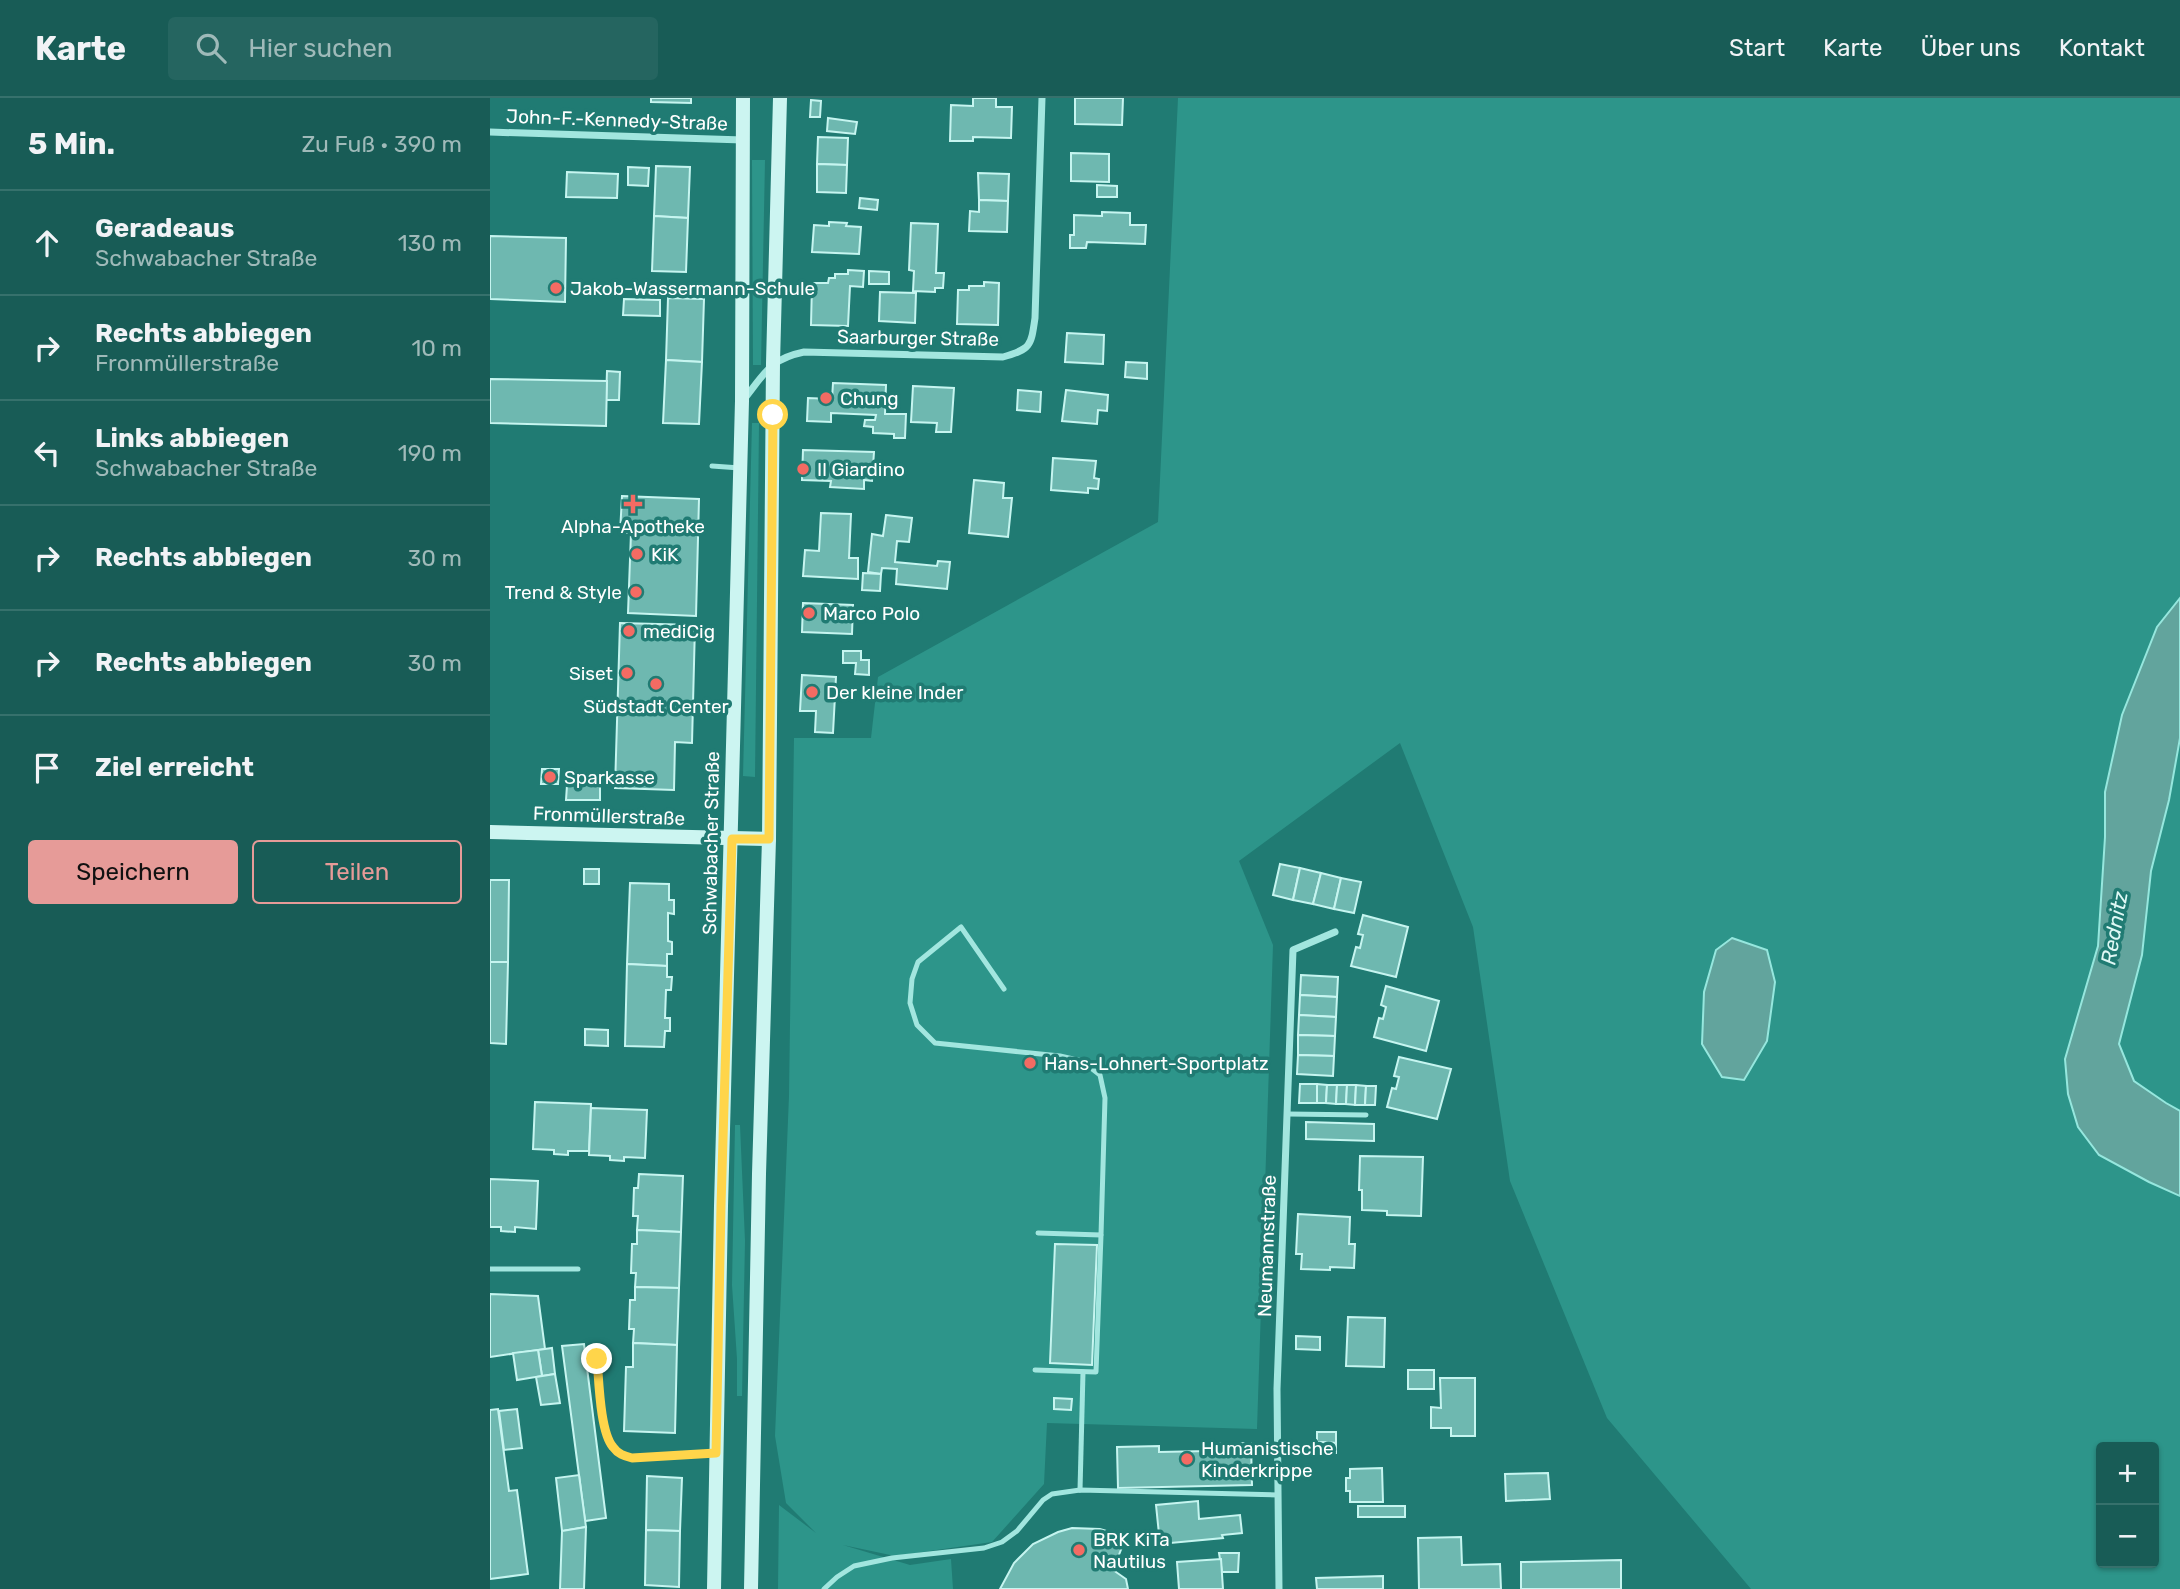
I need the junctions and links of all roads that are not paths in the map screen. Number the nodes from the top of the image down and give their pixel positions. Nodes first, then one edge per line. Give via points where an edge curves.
1 (743, 98) edge
2 (780, 98) edge
3 (1042, 98) edge
4 (490, 132) edge
5 (743, 140) junction
6 (773, 363) junction
7 (742, 401) junction
8 (712, 466) dead end
9 (740, 468) junction
10 (490, 832) edge
11 (732, 839) junction
12 (769, 839) junction
13 (1335, 932) dead end
14 (1004, 989) dead end
15 (1288, 1114) junction
16 (1366, 1115) dead end
17 (1038, 1233) dead end
18 (1101, 1235) junction
19 (490, 1269) edge
20 (578, 1269) dead end
21 (597, 1359) dead end
22 (1035, 1370) dead end
23 (1083, 1372) junction
24 (716, 1453) junction
25 (1080, 1490) junction
26 (1278, 1495) junction
27 (714, 1589) edge
28 (751, 1589) edge
29 (824, 1589) edge
30 (1279, 1589) edge

1 - 5 main road, Schwabacher Straße
2 - 6 main road
3 - 6 street, Saarburger Straße via 1035,318 1030,346 1003,357 804,352
4 - 5 street, John-F.-Kennedy-Straße
5 - 7 main road, Schwabacher Straße
6 - 7 street
6 - 12 main road
7 - 9 main road, Schwabacher Straße
8 - 9 lane
9 - 11 main road, Schwabacher Straße
10 - 11 main road, Fronmüllerstraße
11 - 12 main road, Fronmüllerstraße
11 - 24 main road, Schwabacher Straße
12 - 28 main road
13 - 15 street, Neumannstraße via 1293,950
14 - 18 lane via 961,927 918,962 910,1003 917,1026 935,1043 1060,1056 1082,1061 1100,1075 1105,1098
15 - 16 lane
15 - 26 street, Neumannstraße via 1277,1389
17 - 18 lane
18 - 23 lane via 1096,1372
19 - 20 lane
21 - 24 lane via 603,1419 610,1445 620,1455
22 - 23 lane
23 - 25 lane
24 - 27 main road, Schwabacher Straße
25 - 26 lane
25 - 29 lane via 1043,1500 1002,1542 854,1566
26 - 30 street, Neumannstraße

